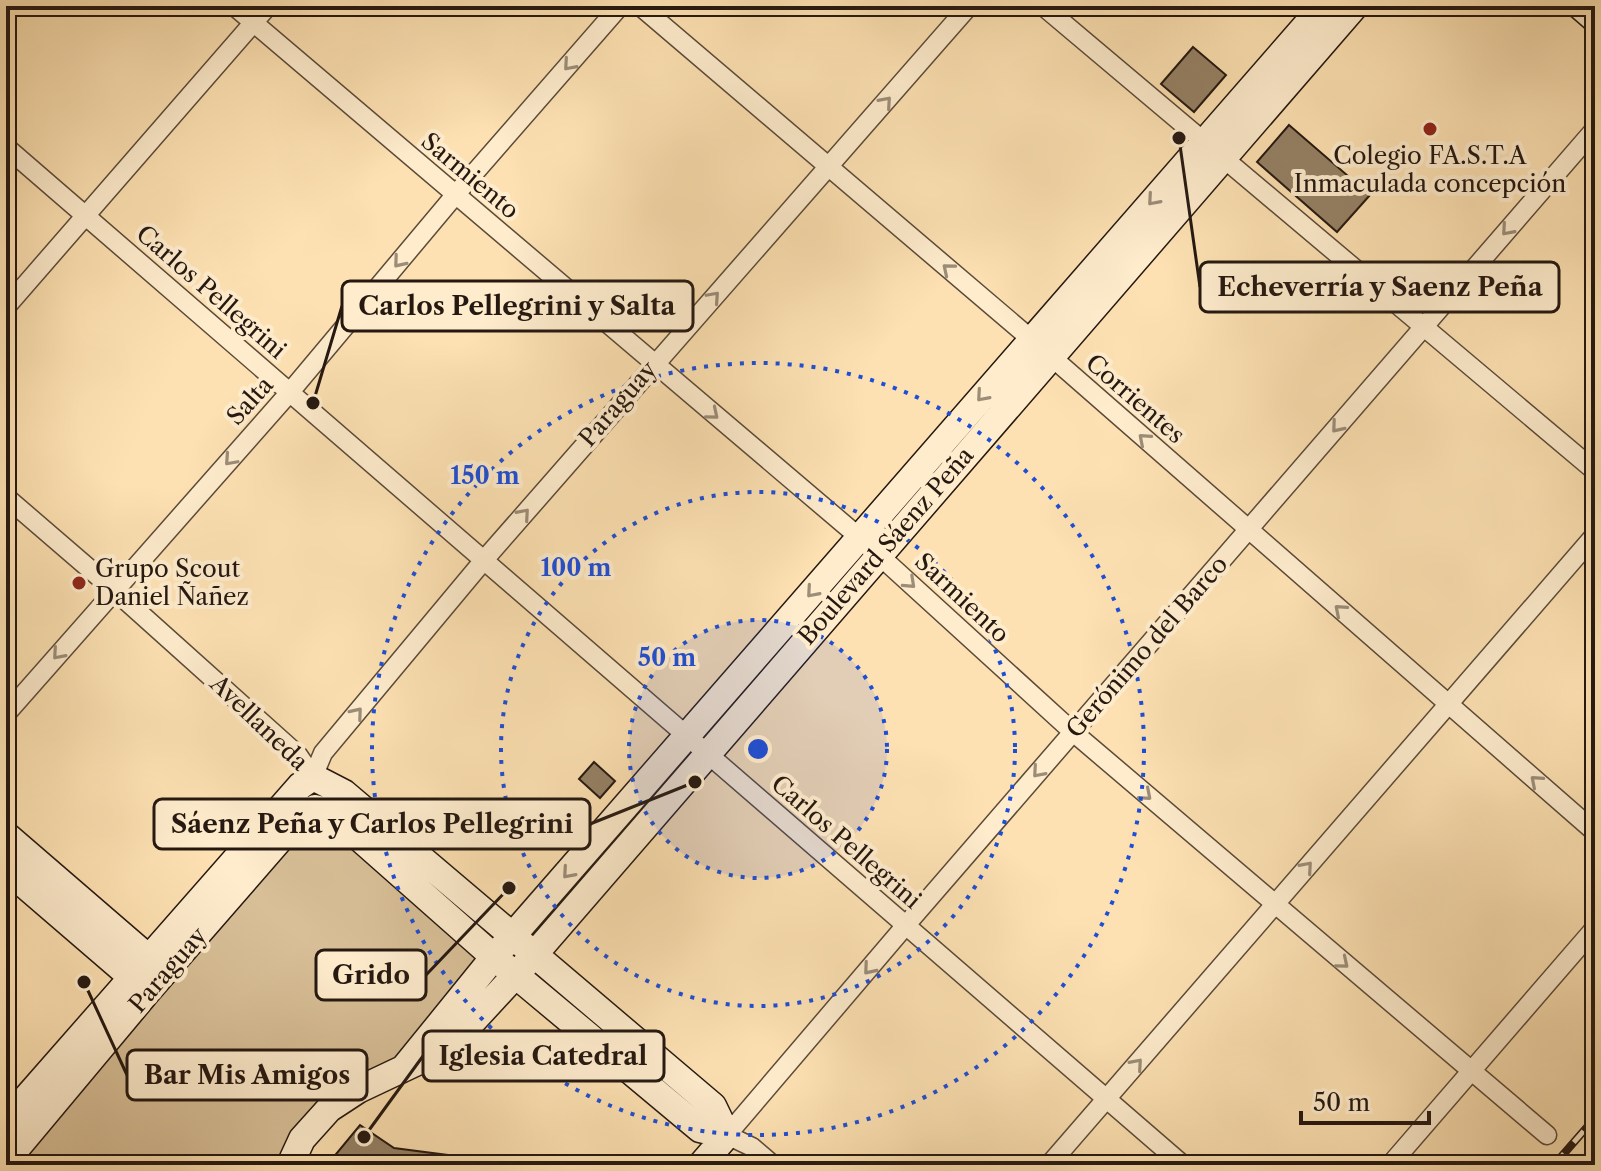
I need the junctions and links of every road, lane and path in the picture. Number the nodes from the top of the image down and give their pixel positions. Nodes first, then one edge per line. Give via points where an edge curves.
1 (234, 6) edge
2 (268, 6) edge
3 (620, 6) edge
4 (640, 6) edge
5 (969, 6) edge
6 (1043, 6) edge
7 (1323, 6) edge
8 (1355, 6) edge
9 (1580, 6) edge
10 (1595, 19) edge
11 (253, 24) junction
12 (1595, 129) edge
13 (6, 147) edge
14 (1214, 150) junction
15 (829, 168) junction
16 (456, 194) junction
17 (86, 216) junction
18 (6, 307) edge
19 (1423, 326) junction
20 (1040, 348) junction
21 (653, 364) junction
22 (290, 392) junction
23 (1595, 471) edge
24 (6, 497) edge
25 (1249, 531) junction
26 (1595, 535) edge
27 (869, 546) junction
28 (484, 560) junction
29 (114, 590) junction
30 (1448, 705) junction
31 (6, 714) edge
32 (1073, 732) junction
33 (688, 736) junction
34 (708, 754) junction
35 (313, 777) junction
36 (315, 808) junction
37 (1595, 832) edge
38 (6, 835) edge
39 (6, 869) edge
40 (1274, 905) junction
41 (906, 925) junction
42 (1595, 928) edge
43 (512, 937) junction
44 (494, 957) junction
45 (524, 965) junction
46 (148, 975) junction
47 (403, 1069) junction
48 (1471, 1071) junction
49 (1107, 1099) junction
50 (6, 1121) edge
51 (727, 1135) junction
52 (1547, 1135) dead end
53 (6, 1161) edge
54 (290, 1165) edge
55 (701, 1165) edge
56 (773, 1165) edge
57 (1049, 1165) edge
58 (1183, 1165) edge
59 (1390, 1165) edge

1 - 11 street, Sarmiento
2 - 11 street
3 -> 16 street, Salta
4 - 15 street, Corrientes
15 -> 5 street, Paraguay
6 - 14 street
7 - 14 main road, Boulevard Sáenz Peña
8 - 14 main road, Boulevard Sáenz Peña
9 - 10 main road
11 - 16 street, Sarmiento
11 - 17 street
12 -> 19 street, Gerónimo del Barco
13 - 17 street, Carlos Pellegrini
14 - 19 street
14 - 20 main road, Boulevard Sáenz Peña
20 -> 15 street, Corrientes
21 -> 15 street, Paraguay
16 - 21 street, Sarmiento
16 -> 22 street, Salta
17 - 18 street
17 - 22 street, Carlos Pellegrini
19 - 23 street
19 -> 25 street, Gerónimo del Barco
25 -> 20 street, Corrientes
20 - 27 main road, Boulevard Sáenz Peña
21 -> 27 street, Sarmiento
28 -> 21 street, Paraguay
22 - 28 street, Carlos Pellegrini
22 -> 29 street, Salta
24 - 29 street, Avellaneda
30 -> 25 street, Corrientes
25 - 32 street, Gerónimo del Barco
26 - 30 street
27 -> 32 street, Sarmiento
27 -> 33 main road, Boulevard Sáenz Peña
27 - 34 main road, Boulevard Sáenz Peña
28 - 33 street, Carlos Pellegrini
35 -> 28 street, Paraguay via 323,753
29 -> 31 street, Salta
29 - 35 street, Avellaneda via 298,755
37 -> 30 street, Corrientes
40 -> 30 street
32 -> 40 street, Sarmiento
32 -> 41 street, Gerónimo del Barco
33 - 34 street, Carlos Pellegrini
33 -> 43 main road, Boulevard Sáenz Peña
34 - 41 street, Carlos Pellegrini
34 - 45 main road, Boulevard Sáenz Peña
35 - 36 main road
35 - 43 main road, Avellaneda via 344,793
35 - 46 main road, Paraguay via 300,786
36 - 44 main road, Avellaneda via 330,812
36 - 46 main road, Paraguay via 295,822
38 - 46 main road
39 - 46 main road
40 -> 48 street, Sarmiento
49 -> 40 street
41 - 49 street, Carlos Pellegrini
41 -> 51 street, Gerónimo del Barco
42 - 48 street
43 - 44 main road, Boulevard Sáenz Peña
43 - 45 main road, Avellaneda
44 - 45 main road, Avellaneda
44 - 47 main road, Boulevard Sáenz Peña
45 - 47 main road, Boulevard Sáenz Peña via 449,1047
45 - 51 main road, Avellaneda via 700,1129
46 - 50 main road, Paraguay
46 - 53 main road, Paraguay
47 - 54 main road, Boulevard Sáenz Peña via 329,1109 302,1139
48 - 52 street, Sarmiento
48 - 59 street
49 - 57 street
49 - 58 street, Carlos Pellegrini
51 - 55 main road, Gerónimo del Barco
51 - 56 street, Avellaneda

